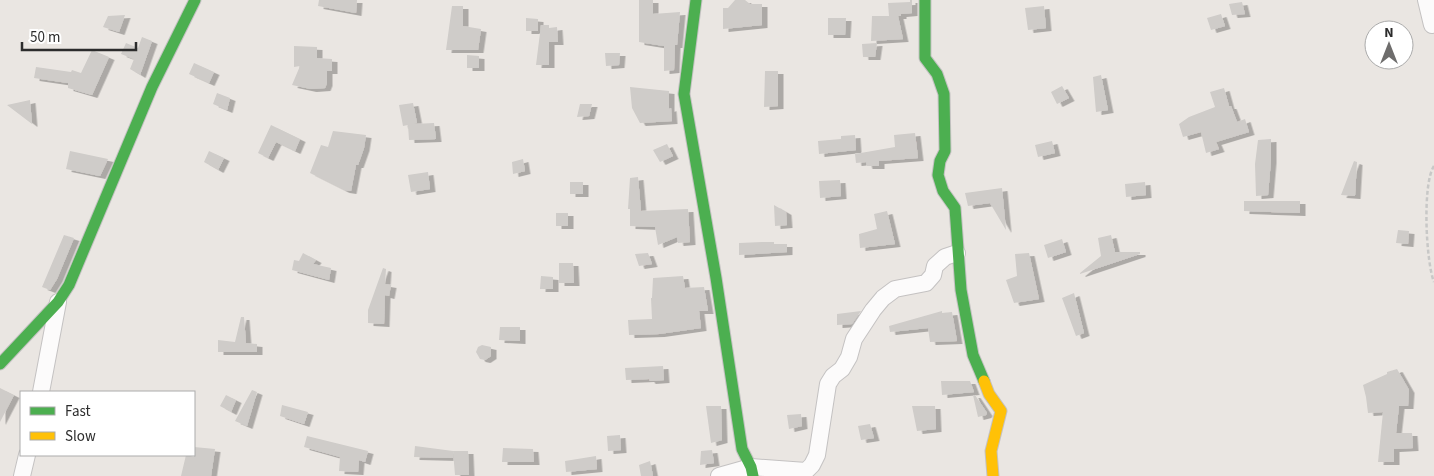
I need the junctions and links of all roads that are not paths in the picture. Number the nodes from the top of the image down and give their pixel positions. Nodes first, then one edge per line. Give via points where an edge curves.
1 (194, 0) edge
2 (696, 0) edge
3 (925, 0) edge
4 (1426, 0) edge
5 (1432, 25) dead end
6 (957, 253) junction
7 (58, 302) junction
8 (0, 364) edge
9 (41, 391) edge
10 (26, 456) edge
11 (752, 472) edge
12 (22, 476) edge
13 (719, 476) edge
14 (993, 476) edge

1 - 7 street via 152,87 69,285
2 - 11 street via 684,94 735,411 742,449
3 - 6 street via 925,58 937,74 944,94 945,151 938,175 954,208
4 - 5 street
6 - 11 street via 945,257 935,266 926,282 895,289 872,310 854,339 842,369 828,384 817,455 812,465 806,471
6 - 14 street via 973,355 989,394 1001,411 991,450
7 - 8 street
7 - 9 street
10 - 12 street
11 - 13 street

